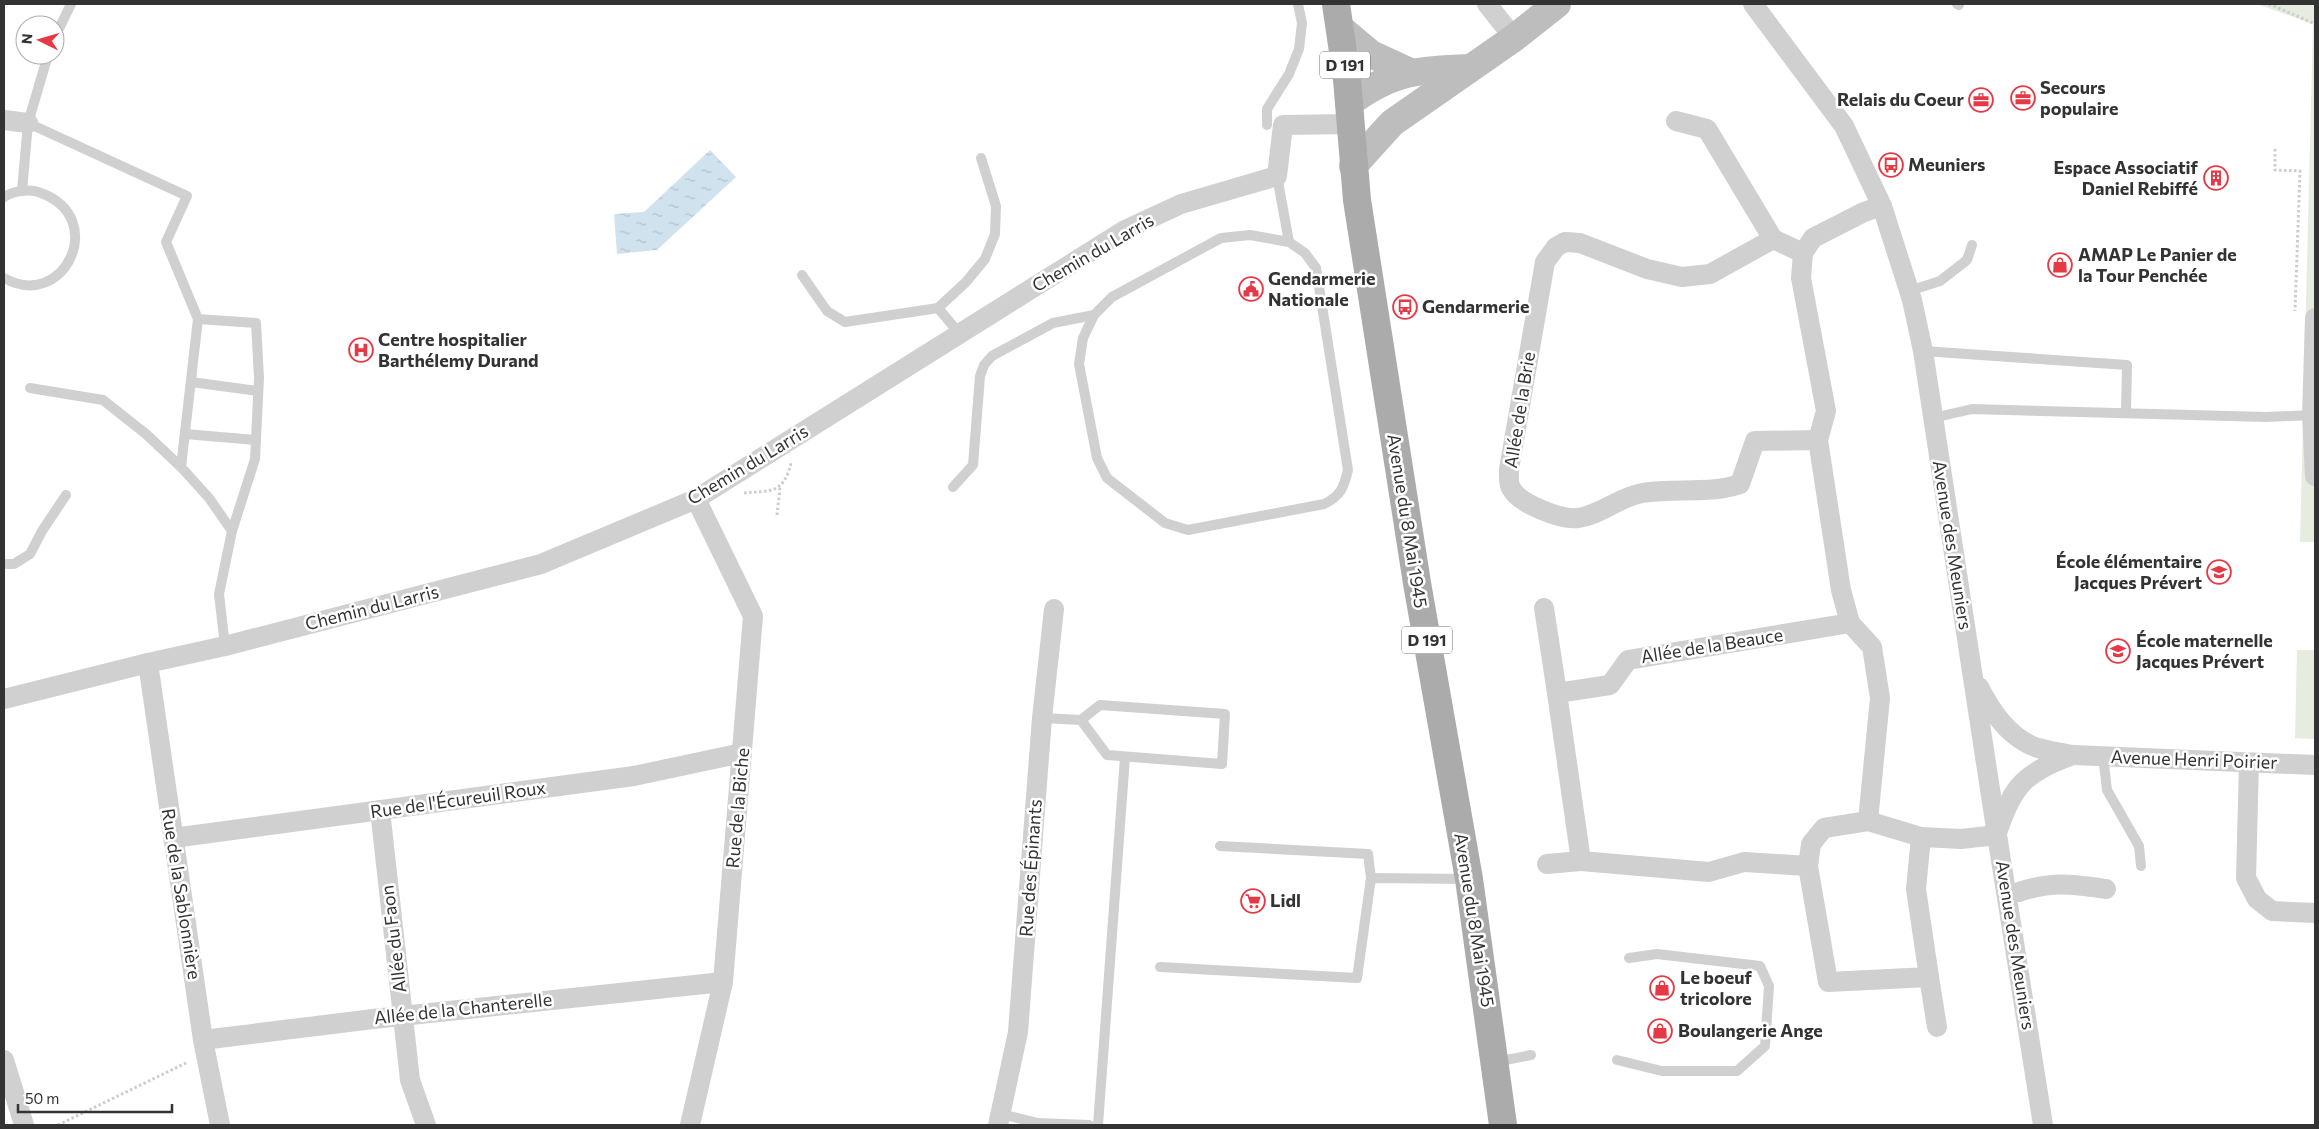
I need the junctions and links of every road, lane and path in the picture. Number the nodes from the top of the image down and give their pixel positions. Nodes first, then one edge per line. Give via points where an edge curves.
1 (71, 4) edge
2 (1298, 4) edge
3 (1487, 4) edge
4 (1556, 4) edge
5 (1753, 4) edge
6 (2269, 4) edge
7 (65, 16) edge
8 (1338, 16) edge
9 (2315, 24) edge
10 (1514, 38) junction
11 (45, 65) edge
12 (1469, 68) junction
13 (1410, 72) junction
14 (1349, 113) junction
15 (4, 120) edge
16 (1676, 121) dead end
17 (28, 122) junction
18 (1392, 123) junction
19 (1267, 125) dead end
20 (2275, 149) dead end
21 (981, 158) dead end
22 (1353, 166) junction
23 (1277, 176) junction
24 (22, 191) junction
25 (4, 198) edge
26 (1882, 206) junction
27 (1773, 239) junction
28 (1289, 242) junction
29 (1972, 245) dead end
30 (1803, 253) junction
31 (802, 275) dead end
32 (4, 278) edge
33 (1909, 291) junction
34 (938, 308) junction
35 (1094, 315) junction
36 (2295, 318) dead end
37 (2315, 318) edge
38 (198, 319) junction
39 (959, 333) junction
40 (1923, 350) junction
41 (190, 382) junction
42 (30, 388) dead end
43 (258, 391) junction
44 (2126, 413) junction
45 (2312, 415) junction
46 (1933, 418) junction
47 (185, 434) junction
48 (256, 440) junction
49 (1818, 440) junction
50 (181, 467) junction
51 (2315, 476) edge
52 (780, 487) dead end
53 (953, 487) dead end
54 (66, 494) dead end
55 (696, 499) junction
56 (777, 515) dead end
57 (232, 530) junction
58 (4, 564) edge
59 (1544, 608) dead end
60 (1054, 609) dead end
61 (1850, 623) junction
62 (225, 646) junction
63 (148, 663) junction
64 (1971, 672) junction
65 (1556, 693) junction
66 (4, 699) edge
67 (1042, 718) junction
68 (1081, 720) junction
69 (742, 753) junction
70 (2072, 755) junction
71 (2103, 756) junction
72 (1125, 757) junction
73 (2249, 763) junction
74 (2315, 765) edge
75 (380, 810) junction
76 (1868, 821) junction
77 (1996, 835) junction
78 (1921, 837) junction
79 (173, 838) junction
80 (1220, 846) dead end
81 (1581, 861) junction
82 (1548, 864) dead end
83 (1808, 866) junction
84 (2141, 866) dead end
85 (1370, 878) junction
86 (1469, 879) junction
87 (2106, 889) dead end
88 (2019, 892) dead end
89 (2315, 913) edge
90 (1628, 958) dead end
91 (1160, 967) dead end
92 (1929, 977) junction
93 (723, 982) junction
94 (403, 1017) junction
95 (1937, 1027) dead end
96 (204, 1047) junction
97 (1531, 1054) dead end
98 (4, 1060) edge
99 (1617, 1060) dead end
100 (1495, 1062) junction
101 (999, 1120) edge
102 (1502, 1122) edge
103 (24, 1125) edge
104 (58, 1125) edge
105 (220, 1125) edge
106 (426, 1125) edge
107 (690, 1125) edge
108 (1089, 1125) edge
109 (1098, 1125) edge
110 (2044, 1125) edge

1 - 7 lane
2 - 19 lane via 1302,23 1299,49 1289,74 1267,109
3 - 10 street
4 - 10 street
5 - 26 street, Avenue des Meuniers via 1844,126
6 - 9 path
8 - 13 street via 1372,54
8 - 14 main road, Avenue du 8 Mai 1945 / D 191
10 - 12 street
11 - 17 lane
12 - 13 street
12 - 18 street
13 - 14 street via 1379,82
14 - 18 street
14 - 22 main road, Avenue du 8 Mai 1945 / D 191
14 - 23 street via 1284,125
15 - 17 street
16 - 27 street via 1707,128
17 - 24 lane
17 - 38 lane via 187,196 166,242
18 - 22 street
20 - 36 path via 2275,170 2300,171
21 - 34 lane via 996,206 995,234 985,259
22 - 86 main road, Avenue du 8 Mai 1945 / D 191 via 1390,413
23 - 28 lane
23 - 39 street, Chemin du Larris via 1181,204 1125,230
24 - 25 lane
24 - 32 lane via 37,191 64,207 76,235 74,251 62,271 42,284 27,286
26 - 30 street via 1813,238
26 - 33 street, Avenue des Meuniers
27 - 30 street
27 - 49 street, Allée de la Brie via 1710,274 1682,277 1646,269 1580,242 1565,242 1556,247 1545,262 1509,469 1510,487 1524,503 1557,515 1577,518 1642,493 1724,490 1740,484 1754,441
28 - 35 lane via 1250,234 1221,238 1112,297
28 - 35 lane via 1305,253 1316,268 1348,470 1344,488 1337,498 1324,504 1188,530 1165,523 1108,478 1097,458 1079,364 1083,338
29 - 33 lane via 1967,260 1940,281
30 - 49 street via 1801,278 1826,411
31 - 34 lane via 827,311 846,322
33 - 40 street, Avenue des Meuniers
34 - 39 lane
35 - 53 lane via 1053,323 992,356 984,365 980,376 972,465
37 - 45 street
38 - 41 lane
38 - 43 lane via 256,323
39 - 55 street, Chemin du Larris
40 - 44 lane via 2127,365
40 - 46 street, Avenue des Meuniers
41 - 43 lane
41 - 47 lane
42 - 50 lane via 103,400
43 - 48 lane
44 - 45 lane
44 - 46 lane via 1972,409
45 - 51 street
46 - 64 street, Avenue des Meuniers
47 - 48 lane
47 - 50 lane
48 - 57 lane via 255,459
49 - 61 street via 1840,590
50 - 57 lane
52 - 56 path
54 - 58 lane via 30,554 14,564
55 - 62 street, Chemin du Larris via 541,564
55 - 69 street, Rue de la Biche via 753,616
57 - 62 lane via 219,594
59 - 65 street
60 - 67 street, Rue des Épinants
61 - 65 street, Allée de la Beauce via 1628,660 1610,684
61 - 76 street via 1872,647 1880,698
62 - 63 street, Chemin du Larris
63 - 66 street, Chemin du Larris
63 - 79 street, Rue de la Sablonnière
64 - 70 street, Avenue Henri Poirier via 1991,709 2004,724 2036,747
64 - 77 street, Avenue des Meuniers
65 - 81 street
67 - 68 lane
67 - 101 street, Rue des Épinants via 1018,1032
68 - 72 lane via 1107,755
68 - 72 lane via 1100,705 1225,714 1222,764
69 - 75 street, Rue de l'Écureuil Roux via 634,776
69 - 93 street, Rue de la Biche
70 - 71 street, Avenue Henri Poirier
70 - 77 street, Avenue Henri Poirier via 2041,767 2021,782 2003,814
71 - 73 street, Avenue Henri Poirier
71 - 84 lane via 2107,790 2139,846
72 - 109 lane
73 - 74 street, Avenue Henri Poirier
73 - 89 street via 2246,878 2257,899 2272,911
75 - 79 street, Rue de l'Écureuil Roux
75 - 94 street, Allée du Faon
76 - 78 street
76 - 83 street via 1824,828 1811,844
77 - 78 street via 1961,839
77 - 110 street, Avenue des Meuniers
78 - 92 street via 1916,889
79 - 96 street, Rue de la Sablonnière
80 - 85 lane via 1368,854
81 - 82 street
81 - 83 street via 1709,872 1744,862
83 - 92 street via 1828,982
85 - 86 lane
85 - 91 lane via 1357,978
86 - 100 main road, Avenue du 8 Mai 1945 / D 191
87 - 88 street via 2043,884
90 - 99 lane via 1657,954 1760,966 1769,986 1765,1046 1737,1071 1662,1071
92 - 95 street
93 - 94 street, Allée de la Chanterelle
93 - 107 street, Rue de la Biche
94 - 96 street, Allée de la Chanterelle
94 - 106 street, Allée du Faon via 410,1080
96 - 104 path
96 - 105 street, Rue de la Sablonnière
97 - 100 lane
98 - 103 street
100 - 102 main road, Avenue du 8 Mai 1945 / D 191
101 - 108 lane

